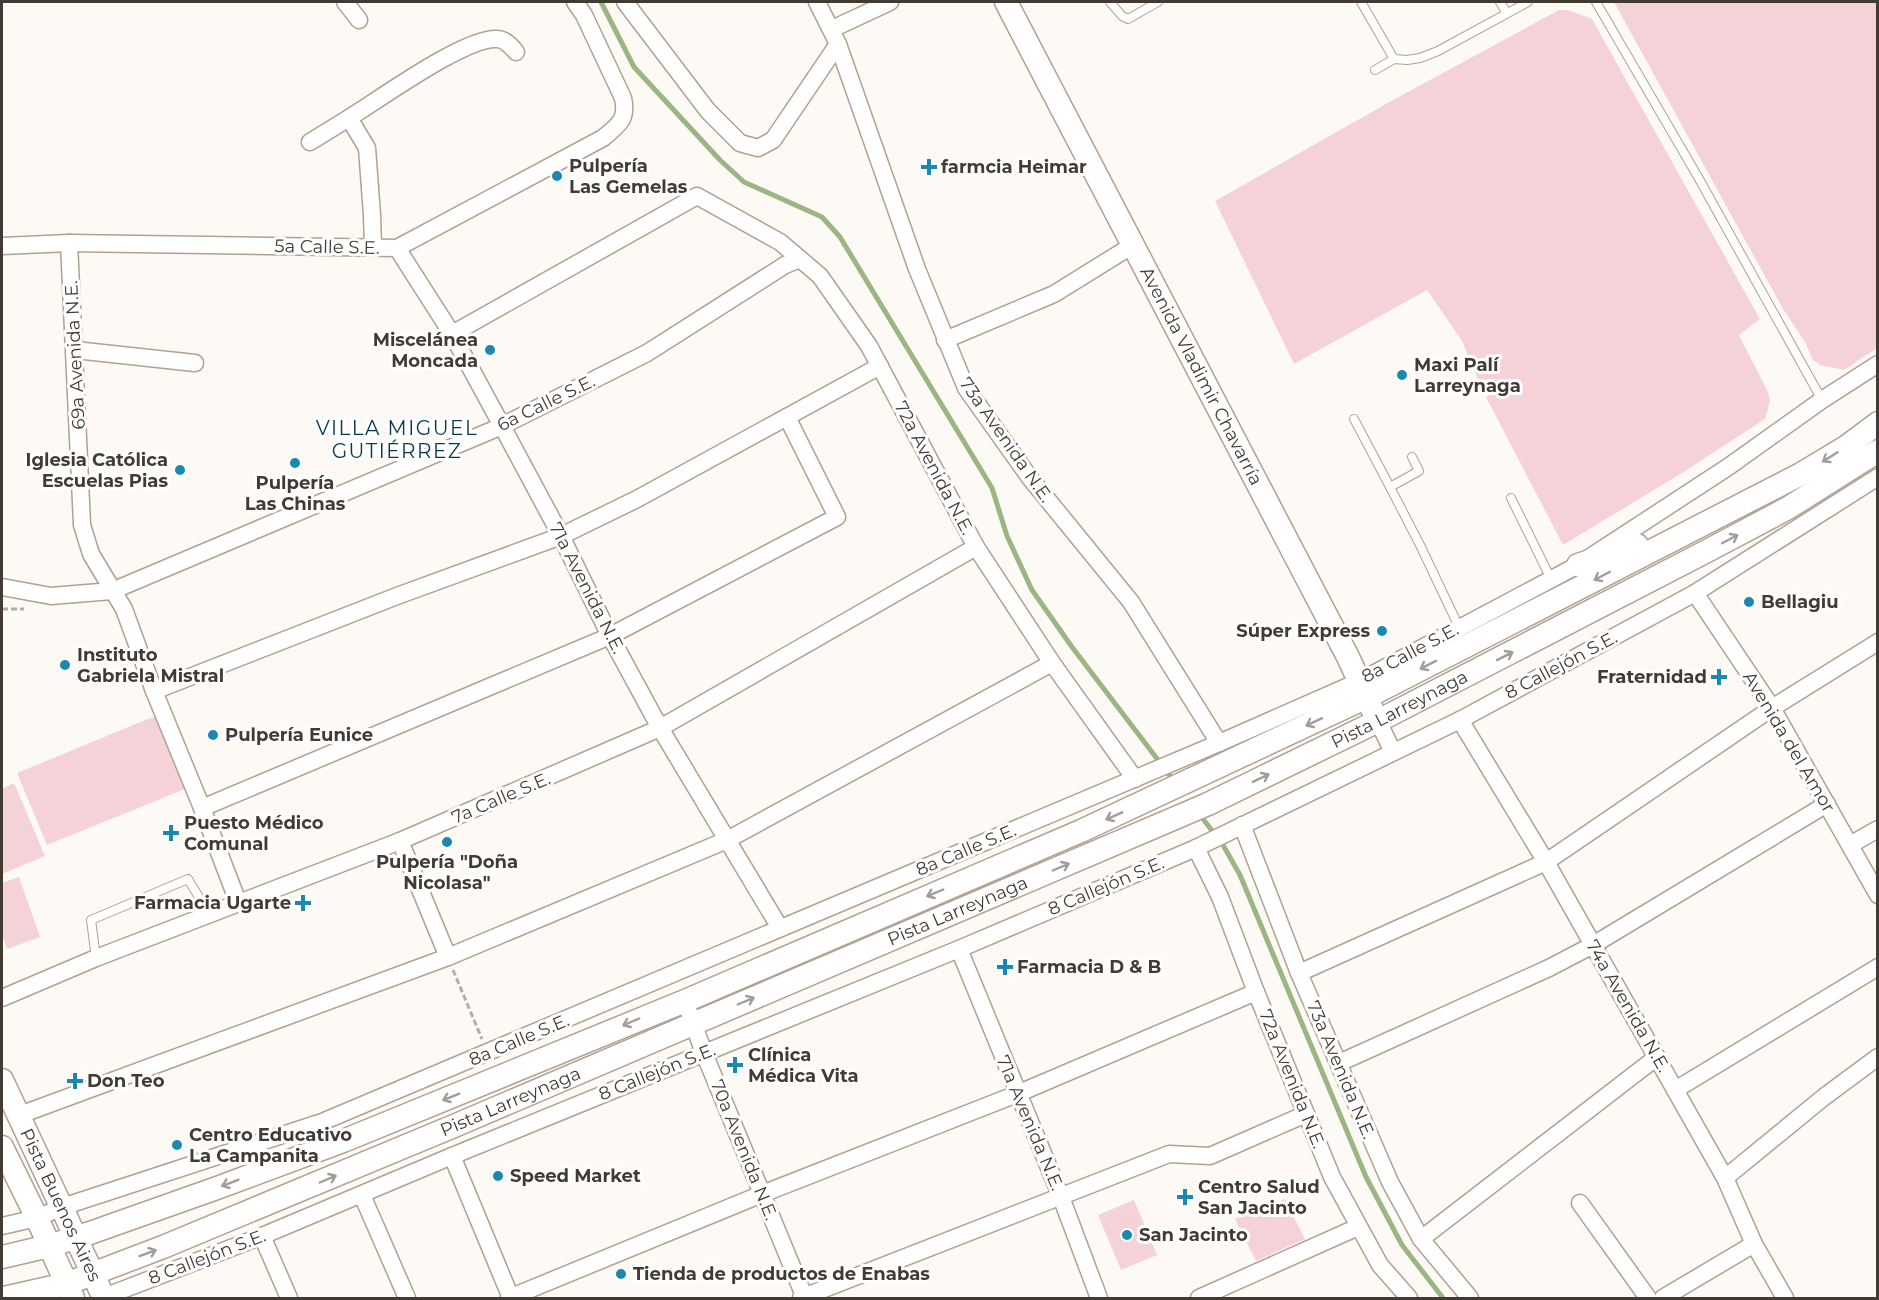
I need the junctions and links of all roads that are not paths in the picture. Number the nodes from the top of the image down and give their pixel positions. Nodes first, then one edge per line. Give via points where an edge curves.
1 (345, 2) edge
2 (575, 2) edge
3 (625, 2) edge
4 (817, 2) edge
5 (890, 2) edge
6 (1006, 2) edge
7 (1110, 2) edge
8 (1158, 2) edge
9 (1361, 2) edge
10 (1500, 2) edge
11 (1528, 2) edge
12 (1596, 2) edge
13 (1507, 13) junction
14 (358, 20) dead end
15 (835, 36) junction
16 (516, 52) dead end
17 (1394, 59) junction
18 (1375, 70) dead end
19 (349, 118) junction
20 (310, 142) dead end
21 (69, 243) junction
22 (1133, 244) junction
23 (2, 246) edge
24 (372, 247) junction
25 (397, 248) junction
26 (800, 259) junction
27 (452, 334) junction
28 (945, 340) junction
29 (75, 350) junction
30 (195, 363) dead end
31 (1878, 364) edge
32 (880, 366) junction
33 (1822, 400) junction
34 (787, 417) junction
35 (1354, 419) dead end
36 (1878, 423) edge
37 (502, 426) junction
38 (1878, 451) edge
39 (1412, 457) dead end
40 (1878, 477) edge
41 (1390, 487) junction
42 (1511, 498) dead end
43 (1710, 520) junction
44 (561, 536) junction
45 (976, 547) junction
46 (1578, 565) junction
47 (1551, 579) junction
48 (2, 587) edge
49 (112, 591) junction
50 (1695, 593) junction
51 (1459, 627) junction
52 (610, 636) junction
53 (1878, 642) edge
54 (1052, 663) junction
55 (1363, 689) junction
56 (154, 691) junction
57 (1772, 708) junction
58 (1460, 720) junction
59 (1378, 721) junction
60 (660, 728) junction
61 (1219, 744) junction
62 (1393, 752) junction
63 (1141, 776) junction
64 (1827, 804) junction
65 (202, 808) junction
66 (1237, 828) junction
67 (1878, 829) edge
68 (727, 840) junction
69 (400, 841) junction
70 (1204, 844) junction
71 (1850, 845) junction
72 (1546, 862) junction
73 (1878, 895) edge
74 (238, 902) junction
75 (209, 914) junction
76 (780, 928) junction
77 (1593, 945) junction
78 (959, 950) junction
79 (448, 957) junction
80 (96, 958) junction
81 (1878, 967) edge
82 (1299, 973) junction
83 (1256, 992) junction
84 (2, 998) edge
85 (685, 1000) junction
86 (693, 1024) junction
87 (704, 1053) junction
88 (1657, 1057) junction
89 (1878, 1057) edge
90 (1339, 1063) junction
91 (2, 1080) edge
92 (1676, 1090) junction
93 (1017, 1094) junction
94 (1306, 1114) junction
95 (17, 1116) junction
96 (2, 1147) edge
97 (452, 1156) junction
98 (1725, 1178) junction
99 (762, 1194) junction
100 (363, 1195) junction
101 (1061, 1197) junction
102 (1580, 1203) dead end
103 (62, 1207) junction
104 (37, 1218) junction
105 (2, 1226) edge
106 (1358, 1227) junction
107 (262, 1236) junction
108 (76, 1237) junction
109 (1421, 1239) junction
110 (1754, 1244) junction
111 (49, 1246) junction
112 (2, 1257) edge
113 (93, 1274) junction
114 (70, 1291) edge
115 (104, 1298) edge
116 (511, 1298) edge
117 (804, 1298) edge
118 (4, 1299) edge
119 (289, 1299) edge
120 (408, 1299) edge
121 (1099, 1299) edge
122 (1199, 1299) edge
123 (1409, 1299) edge
124 (1470, 1299) edge
125 (1648, 1299) edge
126 (1663, 1299) edge
127 (1785, 1299) edge

1 - 14 street
2 - 25 street, 5a Calle S.E. via 623,98 626,112 620,124 603,138
3 - 15 street via 708,111 740,143 758,148 773,140
4 - 15 street, 73a Avenida N.E.
5 - 15 street
6 - 22 main road, Avenida Vladimir Chavarría
7 - 8 lane via 1128,19
9 - 17 lane
10 - 13 lane
11 - 13 lane
12 - 33 lane
13 - 17 lane via 1438,51 1407,60
15 - 28 street, 73a Avenida N.E.
16 - 19 street via 499,39 457,51
17 - 18 lane
19 - 20 street
19 - 24 street via 367,148
21 - 23 street, 5a Calle S.E.
21 - 24 street, 5a Calle S.E.
21 - 29 street, 69a Avenida N.E.
22 - 28 street via 1054,294
22 - 55 main road, Avenida Vladimir Chavarría
24 - 25 street, 5a Calle S.E.
25 - 27 street, 71a Avenida N.E.
26 - 27 street, 72a Avenida N.E. via 780,242 697,196
26 - 32 street, 72a Avenida N.E. via 820,276
26 - 37 street, 6a Calle S.E. via 647,353
27 - 37 street, 71a Avenida N.E.
28 - 61 street, 73a Avenida N.E. via 966,387 1030,478 1131,602
29 - 30 street
29 - 49 street, 69a Avenida N.E. via 82,525 91,554
31 - 33 street, 8a Calle S.E.
32 - 34 street
32 - 45 street, 72a Avenida N.E.
33 - 46 street, 8a Calle S.E.
34 - 44 street
34 - 52 street via 837,517
35 - 41 lane
36 -> 43 main road, Pista Larreynaga via 1811,469
37 - 44 street, 71a Avenida N.E.
37 - 49 street, 6a Calle S.E.
59 -> 38 main road, Pista Larreynaga via 1788,508
39 - 41 lane via 1419,471
40 - 50 street, 8 Callejón S.E.
41 - 51 lane via 1408,532
42 - 47 lane
43 - 46 main road
43 -> 55 main road, Pista Larreynaga
44 - 52 street, 71a Avenida N.E.
44 - 56 street
45 - 54 street, 72a Avenida N.E.
45 - 60 street, 7a Calle S.E.
46 - 47 street, 8a Calle S.E.
47 - 51 street, 8a Calle S.E.
48 - 49 street, 6a Calle S.E. via 51,596
49 - 56 street, 69a Avenida N.E. via 124,609
50 - 57 street, Avenida del Amor
50 - 58 street, 8 Callejón S.E.
51 - 55 street, 8a Calle S.E.
52 - 60 street, 71a Avenida N.E.
52 - 65 street
53 - 57 street
54 - 63 street, 72a Avenida N.E.
54 - 68 street
55 - 59 main road, Avenida Vladimir Chavarría
55 - 61 street, 8a Calle S.E.
55 -> 85 main road, Pista Larreynaga via 1168,792
56 - 65 street, 69a Avenida N.E.
57 - 64 street, Avenida del Amor
57 - 72 street
58 - 62 street, 8 Callejón S.E.
58 - 72 street, 74a Avenida N.E.
59 - 62 street, Avenida Vladimir Chavarría
86 -> 59 main road, Pista Larreynaga via 1208,804
60 - 68 street, 71a Avenida N.E.
60 - 69 street, 7a Calle S.E.
61 - 63 street, 8a Calle S.E.
62 - 66 street, 8 Callejón S.E.
63 - 76 street, 8a Calle S.E.
64 - 71 street, Avenida del Amor
64 - 77 street
65 - 74 street, 69a Avenida N.E.
66 - 70 street, 8 Callejón S.E.
66 - 82 street, 73a Avenida N.E.
67 - 71 street
68 - 76 street, 71a Avenida N.E.
68 - 79 street
69 - 74 street, 7a Calle S.E.
69 - 79 street
70 - 78 street, 8 Callejón S.E.
70 - 83 street, 72a Avenida N.E.
71 - 73 street, Avenida del Amor
72 - 77 street, 74a Avenida N.E.
72 - 82 street
74 - 75 street, 7a Calle S.E.
75 - 80 street, 7a Calle S.E.
75 - 80 lane via 188,879 91,920
76 - 103 street, 8a Calle S.E. via 322,1122
77 - 88 street, 74a Avenida N.E.
77 - 90 street
78 - 87 street, 8 Callejón S.E.
78 - 93 street, 71a Avenida N.E.
79 - 95 street
80 - 84 street, 7a Calle S.E.
81 - 92 street
82 - 90 street, 73a Avenida N.E.
83 - 93 street
83 - 94 street, 72a Avenida N.E.
85 - 86 street, 70a Avenida N.E.
85 -> 108 main road, Pista Larreynaga via 343,1141
86 - 87 street, 70a Avenida N.E.
113 -> 86 main road, Pista Larreynaga
87 - 97 street, 8 Callejón S.E.
87 - 99 street, 70a Avenida N.E.
88 - 92 street, 74a Avenida N.E.
88 - 109 street
89 - 98 street
90 - 109 street, 73a Avenida N.E. via 1390,1182
91 - 95 main road, Pista Buenos Aires
92 - 98 street, 74a Avenida N.E.
93 - 99 street
93 - 101 street, 71a Avenida N.E.
94 - 101 street via 1210,1156 1169,1154
94 - 106 street, 72a Avenida N.E.
95 - 103 main road, Pista Buenos Aires
96 - 104 main road, Pista Buenos Aires
97 - 100 street, 8 Callejón S.E.
97 - 116 street
98 - 110 street, 74a Avenida N.E.
99 - 116 street
99 - 117 street, 70a Avenida N.E.
100 - 107 street, 8 Callejón S.E.
100 - 120 street
101 - 117 street
101 - 121 street, 71a Avenida N.E.
102 - 125 street
103 - 104 street, 8a Calle S.E.
103 - 108 main road, Pista Buenos Aires
104 - 105 street, 8a Calle S.E.
104 - 111 main road, Pista Buenos Aires
106 - 122 street
106 - 123 street, 72a Avenida N.E. via 1380,1265
107 - 115 street, 8 Callejón S.E.
107 - 119 street
108 - 111 main road, Pista Larreynaga
108 - 113 main road, Pista Buenos Aires
109 - 124 street, 73a Avenida N.E.
110 - 126 street
110 - 127 street, 74a Avenida N.E.
111 - 112 main road, Pista Larreynaga
111 - 114 main road, Pista Buenos Aires
113 - 114 main road, Pista Larreynaga
113 - 115 main road, Pista Buenos Aires
114 - 118 main road, Pista Larreynaga

